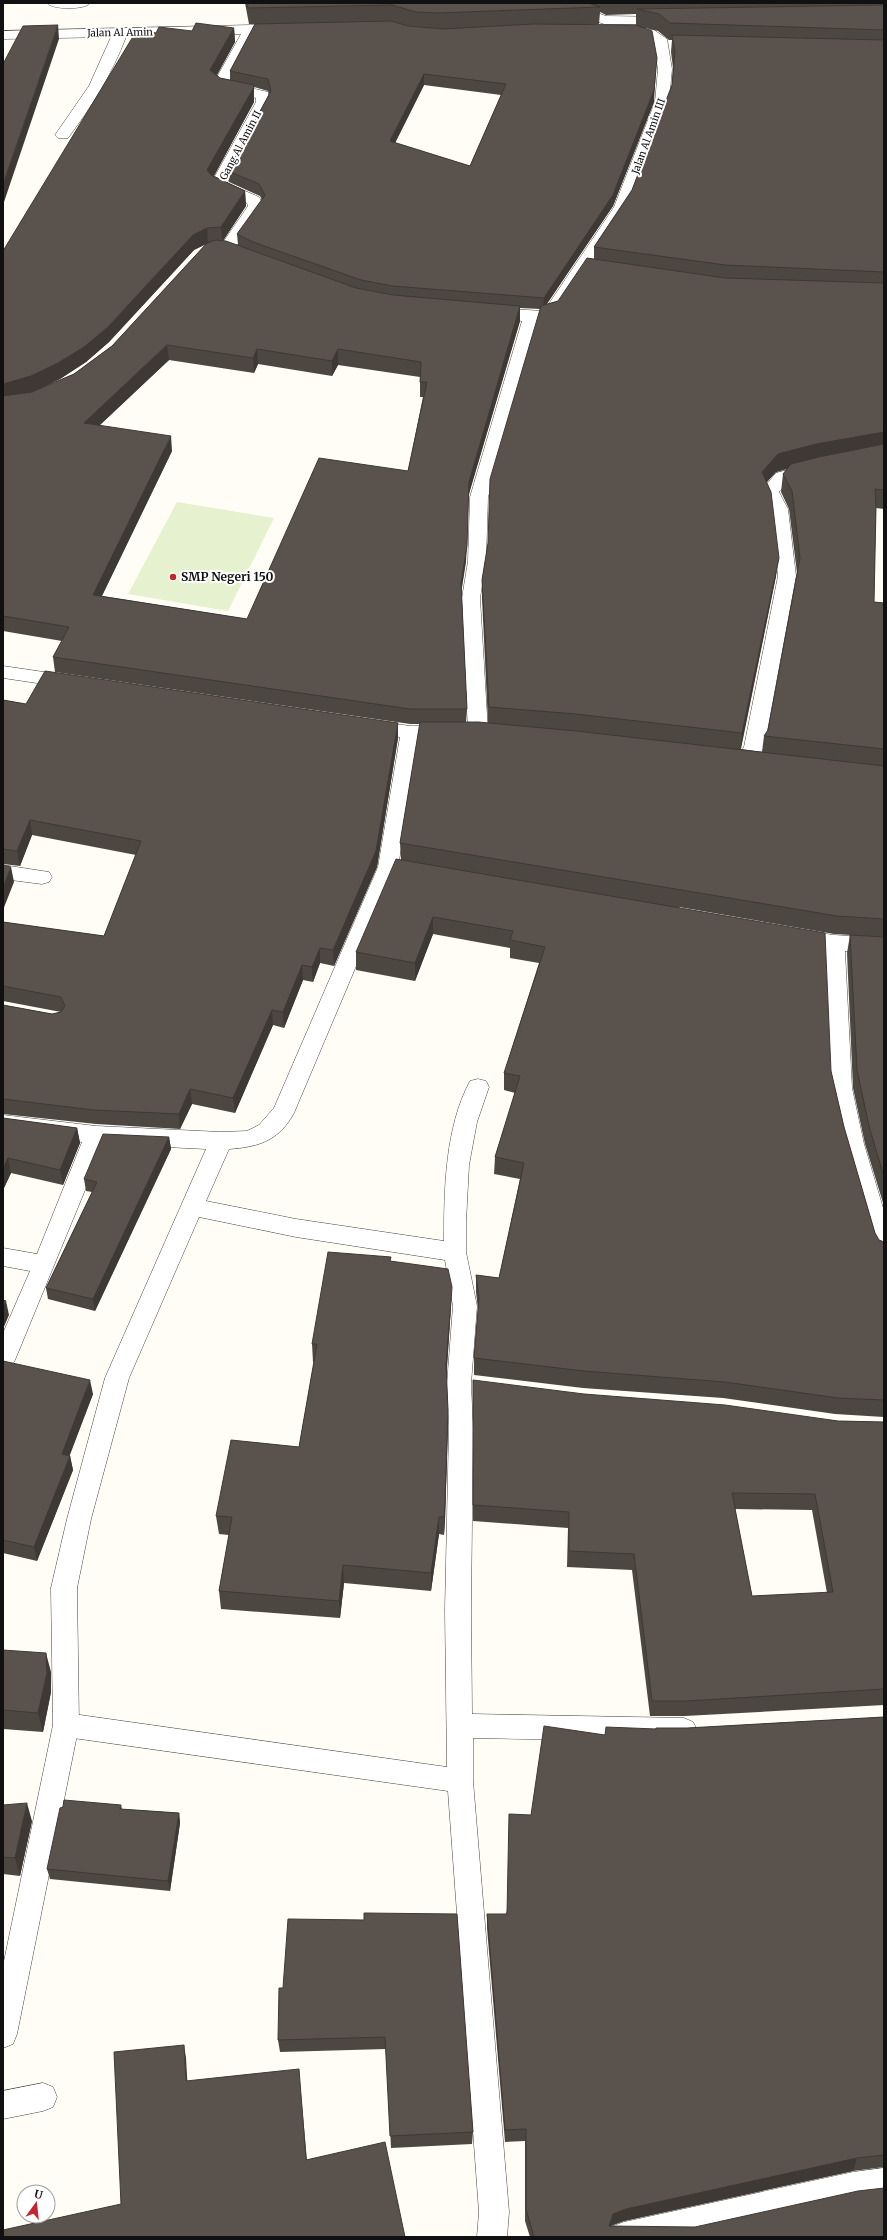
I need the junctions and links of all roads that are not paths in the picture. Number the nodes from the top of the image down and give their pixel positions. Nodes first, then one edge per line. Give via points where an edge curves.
1 (54, 3) edge
2 (83, 3) edge
3 (557, 3) edge
4 (680, 21) edge
5 (298, 28) edge
6 (251, 29) junction
7 (589, 30) edge
8 (120, 32) junction
9 (3, 35) edge
10 (63, 135) dead end
11 (227, 250) edge
12 (478, 312) edge
13 (532, 316) junction
14 (828, 466) edge
15 (3, 672) edge
16 (89, 685) edge
17 (348, 723) edge
18 (410, 732) junction
19 (724, 758) edge
20 (745, 761) junction
21 (768, 764) edge
22 (3, 872) edge
23 (42, 877) dead end
24 (779, 934) edge
25 (834, 943) junction
26 (884, 946) edge
27 (478, 1086) dead end
28 (3, 1123) edge
29 (96, 1134) junction
30 (221, 1141) junction
31 (191, 1207) junction
32 (884, 1250) edge
33 (455, 1252) junction
34 (3, 1257) edge
35 (44, 1265) junction
36 (3, 1360) edge
37 (66, 1725) junction
38 (460, 1726) junction
39 (709, 1728) edge
40 (460, 1781) junction
41 (3, 2034) edge
42 (42, 2097) dead end
43 (3, 2106) edge
44 (884, 2183) edge
45 (492, 2237) edge
46 (624, 2237) edge

1 - 2 street
3 - 4 street via 604,20
5 - 6 street, Jalan Al Amin
6 - 8 street, Jalan Al Amin
6 - 11 street, Gang Al Amin II via 220,84 226,88 263,95 263,102 218,185 253,200 256,206
7 - 13 street, Jalan Al Amin III via 649,33 669,45 662,102 622,207 589,270 550,315
8 - 9 street, Jalan Al Amin
8 - 10 street via 104,74 86,105
12 - 13 street, Jalan Al Amin III
13 - 18 street via 478,497 477,561 471,598 486,733
14 - 20 street via 782,477 770,491 779,509 787,576 754,748
15 - 16 street
17 - 18 street
18 - 30 street via 396,868 283,1113 267,1131 250,1139
19 - 20 street
20 - 21 street
22 - 23 street
24 - 25 street
25 - 26 street
25 - 32 street via 841,1088 853,1144
27 - 33 street via 466,1122 458,1165
28 - 29 street
29 - 30 street
29 - 35 street
30 - 31 street
31 - 33 street via 296,1228
31 - 37 street via 117,1378 79,1519 64,1588
33 - 38 street via 465,1306 471,1386 461,1428 458,1610
34 - 35 street
35 - 36 street
37 - 40 street
37 - 41 street
38 - 39 street via 685,1730
38 - 40 street
40 - 45 street via 494,2212
42 - 43 street
44 - 46 street via 854,2187

